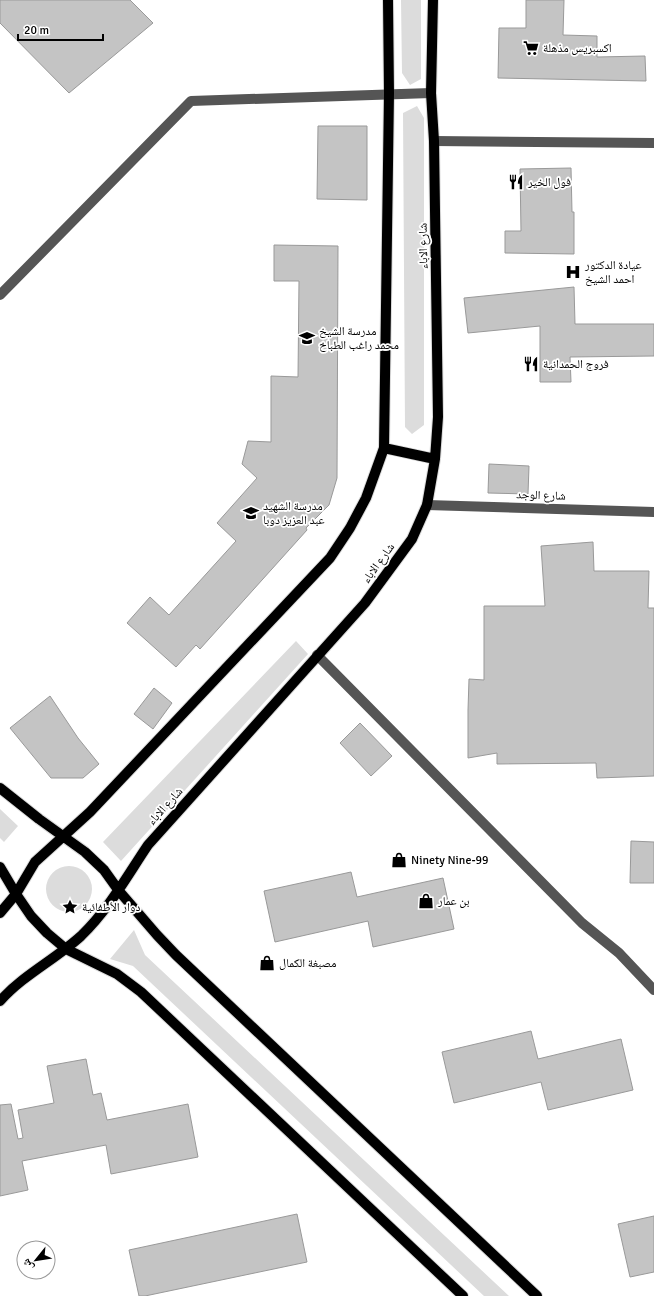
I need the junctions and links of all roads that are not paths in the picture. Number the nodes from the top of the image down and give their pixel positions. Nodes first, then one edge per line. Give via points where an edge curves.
1 (388, 0) edge
2 (433, 0) edge
3 (432, 92) junction
4 (389, 94) junction
5 (434, 141) junction
6 (654, 143) edge
7 (0, 295) edge
8 (384, 448) junction
9 (436, 459) junction
10 (427, 505) junction
11 (654, 512) edge
12 (317, 655) junction
13 (0, 788) edge
14 (63, 836) junction
15 (0, 867) edge
16 (119, 891) junction
17 (16, 894) junction
18 (0, 913) edge
19 (66, 949) junction
20 (654, 990) edge
21 (0, 1001) edge
22 (463, 1296) edge
23 (537, 1296) edge

1 - 4 main road
2 - 3 main road, شارع الاباء
3 - 4 street
3 - 5 main road, شارع الاباء
4 - 7 street via 191,101
4 - 8 main road
5 - 6 street
5 - 9 main road, شارع الاباء via 438,417
8 - 9 main road
8 - 14 main road via 366,498 330,558 111,791
9 - 10 main road, شارع الاباء
10 - 11 street, شارع الوجد
10 - 12 main road, شارع الاباء via 412,538 369,597
12 - 16 main road, شارع الاباء via 148,845
12 - 20 street via 582,923 618,953
13 - 14 main road
14 - 16 main road via 104,870
14 - 17 main road via 34,862
15 - 17 main road
16 - 19 main road, شارع الاباء via 95,922
16 - 23 main road via 176,955
17 - 18 main road
17 - 19 main road via 35,920
19 - 21 main road, شارع الاباء via 36,969
19 - 22 main road via 117,974 141,992

